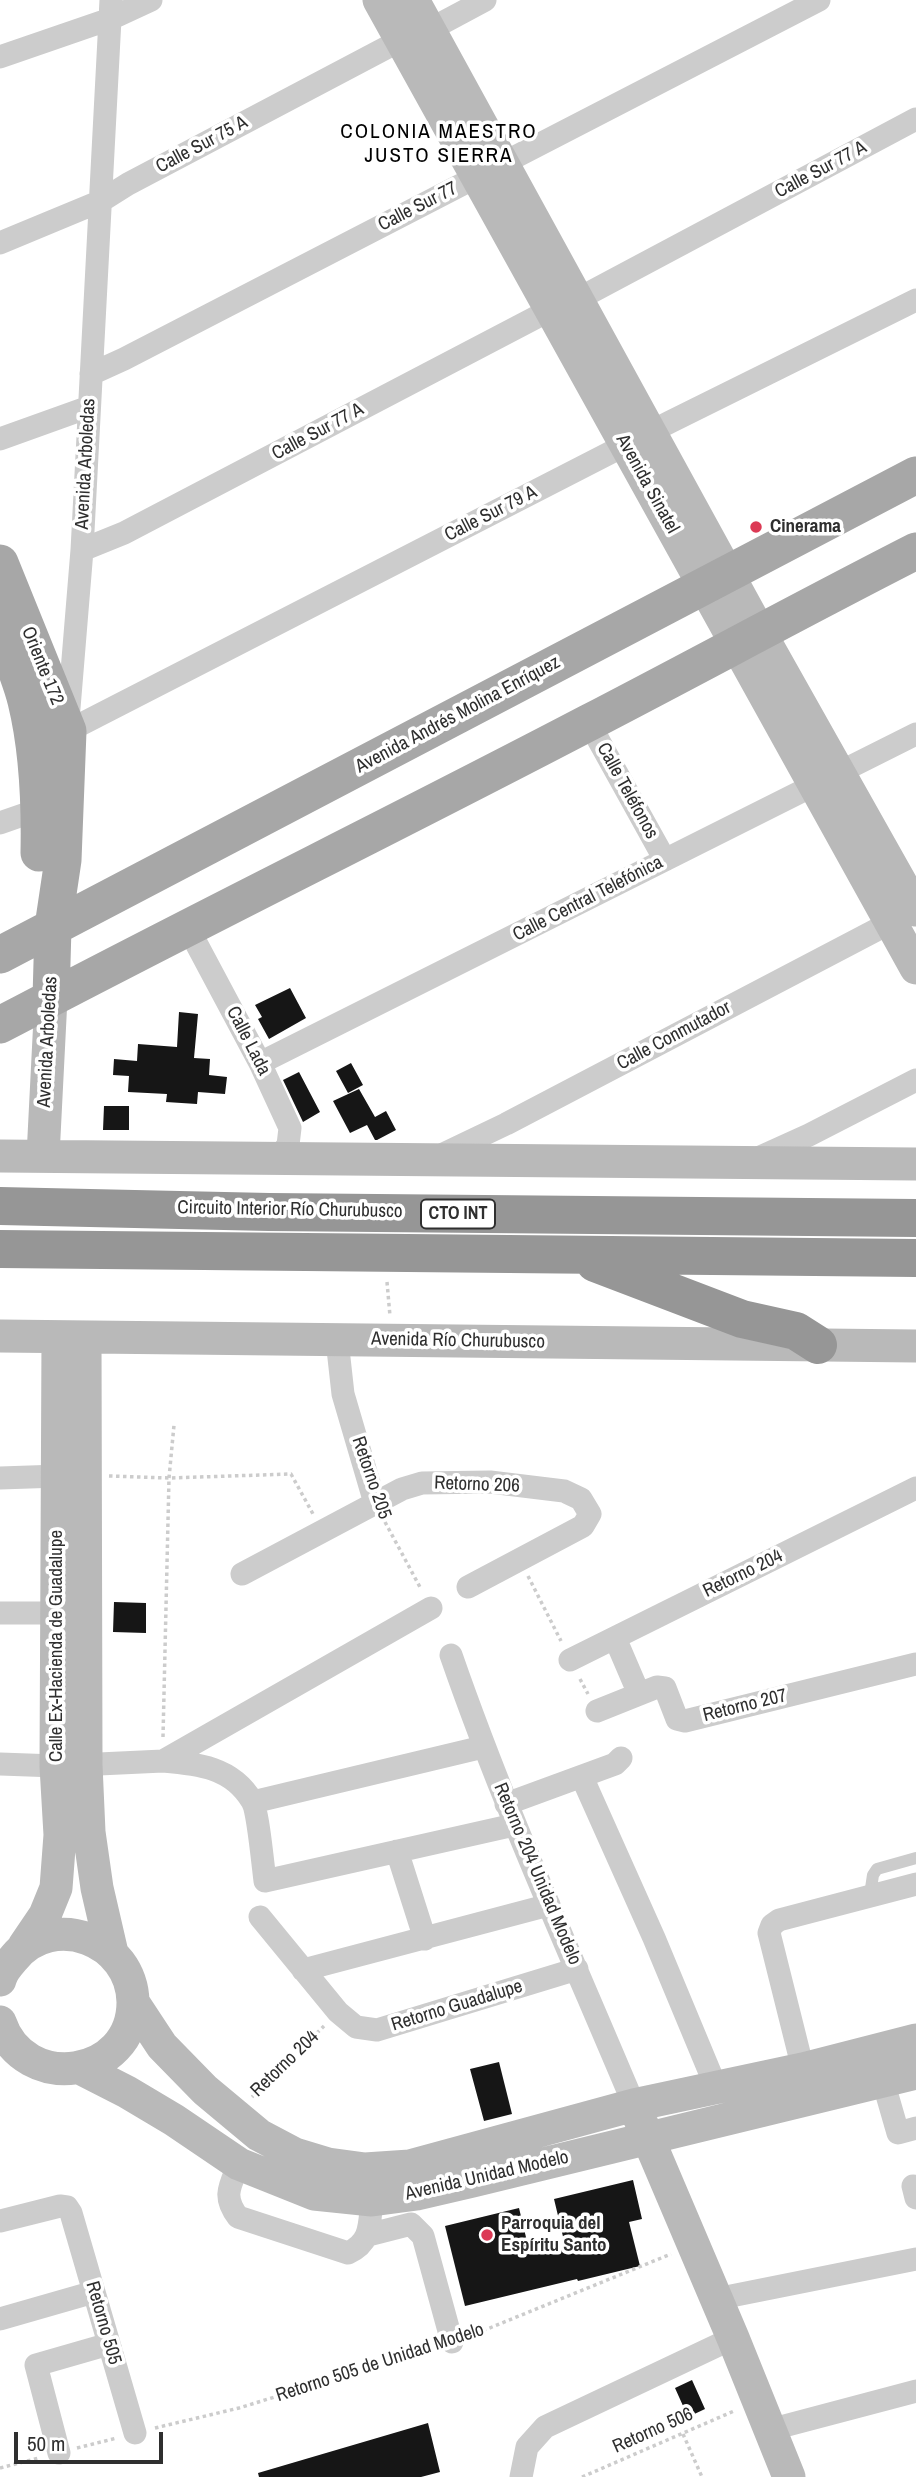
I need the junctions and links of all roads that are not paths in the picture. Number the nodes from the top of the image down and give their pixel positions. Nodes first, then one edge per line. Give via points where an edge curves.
1 (151, 0) edge
2 (379, 0) edge
3 (413, 0) edge
4 (485, 0) edge
5 (819, 0) edge
6 (110, 9) edge
7 (415, 35) junction
8 (0, 57) edge
9 (916, 119) edge
10 (491, 170) junction
11 (102, 201) junction
12 (0, 243) edge
13 (916, 300) edge
14 (565, 304) junction
15 (91, 374) junction
16 (89, 407) junction
17 (0, 439) edge
18 (638, 439) junction
19 (916, 475) edge
20 (82, 550) junction
21 (916, 551) edge
22 (0, 562) edge
23 (716, 580) junction
24 (1, 634) edge
25 (747, 638) junction
26 (589, 723) junction
27 (68, 731) junction
28 (916, 734) edge
29 (35, 754) joint
30 (827, 780) junction
31 (40, 809) junction
32 (0, 823) edge
33 (665, 860) junction
34 (910, 912) edge
35 (187, 926) junction
36 (53, 927) junction
37 (0, 955) edge
38 (916, 968) edge
39 (51, 998) junction
40 (0, 1025) edge
41 (260, 1063) junction
42 (916, 1080) edge
43 (0, 1156) edge
44 (43, 1156) junction
45 (278, 1158) junction
46 (431, 1160) junction
47 (747, 1163) junction
48 (916, 1164) edge
49 (0, 1206) edge
50 (916, 1218) edge
51 (0, 1250) edge
52 (574, 1254) junction
53 (916, 1258) edge
54 (0, 1336) edge
55 (72, 1337) junction
56 (337, 1340) junction
57 (818, 1345) junction
58 (916, 1346) edge
59 (58, 1476) junction
60 (0, 1478) edge
61 (916, 1488) edge
62 (375, 1503) junction
63 (242, 1574) dead end
64 (468, 1587) dead end
65 (431, 1608) road end
66 (0, 1613) edge
67 (57, 1613) junction
68 (615, 1637) junction
69 (451, 1654) dead end
70 (570, 1660) dead end
71 (916, 1664) edge
72 (639, 1694) junction
73 (597, 1711) dead end
74 (483, 1747) junction
75 (621, 1758) dead end
76 (163, 1761) junction
77 (0, 1764) edge
78 (71, 1765) junction
79 (582, 1777) junction
80 (253, 1802) junction
81 (510, 1814) junction
82 (397, 1851) junction
83 (916, 1858) edge
84 (916, 1884) edge
85 (870, 1895) junction
86 (549, 1905) junction
87 (260, 1917) dead end
88 (425, 1938) junction
89 (24, 1946) junction
90 (112, 1953) junction
91 (577, 1969) junction
92 (303, 1970) junction
93 (1, 1976) edge
94 (133, 2002) junction
95 (0, 2022) edge
96 (916, 2040) edge
97 (16, 2060) edge
98 (80, 2068) junction
99 (803, 2069) junction
100 (916, 2073) edge
101 (883, 2081) junction
102 (716, 2087) junction
103 (634, 2105) junction
104 (916, 2128) edge
105 (647, 2139) junction
106 (239, 2164) junction
107 (372, 2200) junction
108 (0, 2221) edge
109 (368, 2235) junction
110 (916, 2259) edge
111 (94, 2292) junction
112 (716, 2299) junction
113 (0, 2319) edge
114 (733, 2338) junction
115 (452, 2342) road end
116 (109, 2344) junction
117 (916, 2391) edge
118 (769, 2430) junction
119 (135, 2433) road end
120 (59, 2453) road end
121 (521, 2477) edge
122 (789, 2477) edge

1 - 6 street
2 - 7 street, Avenida Sinatel
3 - 7 street, Avenida Sinatel
4 - 7 street, Calle Sur 75 A
5 - 10 street, Calle Sur 77
6 - 8 street
6 - 11 street, Avenida Arboledas
7 - 10 street, Avenida Sinatel
7 - 11 street, Calle Sur 75 A
9 - 14 street, Calle Sur 77 A
10 - 14 street, Avenida Sinatel
10 - 15 street, Calle Sur 77
11 - 12 street, Calle Sur 75 A
11 - 15 street, Avenida Arboledas
13 - 18 street, Calle Sur 79 A
14 - 18 street, Avenida Sinatel
14 - 20 street, Calle Sur 77 A via 124,533
15 - 16 street, Avenida Arboledas
16 - 17 street
16 - 20 street, Avenida Arboledas
18 - 23 street, Avenida Sinatel
18 - 27 street, Calle Sur 79 A
19 - 23 main road, Avenida Andrés Molina Enríquez
20 - 27 street, Avenida Arboledas
21 - 25 main road
22 - 27 main road, Oriente 172
23 - 25 street, Avenida Sinatel
23 - 36 main road, Avenida Andrés Molina Enríquez
24 - 29 main road, Oriente 172 via 26,701
25 - 26 main road
25 - 30 street, Avenida Sinatel
26 - 33 street, Calle Teléfonos
26 - 35 main road
27 - 36 main road, Avenida Arboledas via 63,860
28 - 30 street, Calle Central Telefónica
29 - 31 main road, Avenida Arboledas
30 - 33 street, Calle Central Telefónica
30 - 34 street, Avenida Sinatel
31 - 32 street
31 - 36 main road, Avenida Arboledas via 38,885
33 - 41 street, Calle Central Telefónica
34 - 38 street, Avenida Sinatel
34 - 46 street, Calle Conmutador
35 - 39 main road
35 - 41 street, Calle Lada
36 - 37 main road, Avenida Andrés Molina Enríquez
36 - 39 main road, Avenida Arboledas
39 - 40 main road
39 - 44 street, Avenida Arboledas
41 - 45 street, Calle Lada via 290,1128 288,1145
42 - 47 street
43 - 44 street
44 - 45 street
45 - 46 street
46 - 47 street
47 - 48 street
49 - 50 highway, Circuito Interior Río Churubusco / CTO INT
51 - 52 highway, CTO INT
52 - 53 highway, CTO INT
52 - 57 highway via 742,1319 796,1331
54 - 55 street, Avenida Río Churubusco
55 - 56 street, Avenida Río Churubusco
55 - 59 street, Calle Ex-Hacienda de Guadalupe
55 - 78 street, Calle Ex-Hacienda de Guadalupe
56 - 57 street, Avenida Río Churubusco
56 - 62 street, Retorno 205 via 343,1394
57 - 58 street, Avenida Río Churubusco
59 - 60 street
59 - 67 street, Calle Ex-Hacienda de Guadalupe
61 - 68 street, Retorno 204
62 - 63 street, Retorno 206
62 - 64 street, Retorno 206 via 422,1483 491,1482 564,1491 581,1499 590,1514 583,1526
65 - 76 street
66 - 67 street
67 - 78 street, Calle Ex-Hacienda de Guadalupe
68 - 70 street, Retorno 204
68 - 72 street
69 - 74 street, Retorno 204 Unidad Modelo
71 - 72 street, Retorno 207 via 685,1721 677,1719 665,1688
72 - 73 street, Retorno 207
74 - 80 street
74 - 81 street, Retorno 204 Unidad Modelo
75 - 79 street
76 - 78 street
76 - 80 street via 219,1770
77 - 78 street
78 - 89 street, Calle Ex-Hacienda de Guadalupe via 56,1888
78 - 90 street, Calle Ex-Hacienda de Guadalupe
79 - 81 street
79 - 102 street
80 - 82 street via 265,1881
81 - 82 street
81 - 86 street, Retorno 204 Unidad Modelo
82 - 88 street
83 - 85 lane via 877,1869
84 - 85 street
85 - 99 street via 772,1925 769,1933
86 - 88 street
86 - 91 street, Retorno 204 Unidad Modelo
87 - 92 street, Retorno Guadalupe
88 - 92 street
89 - 90 street via 45,1936 69,1933 92,1939
89 - 93 street, Calle Ex-Hacienda de Guadalupe
90 - 94 street, Calle Ex-Hacienda de Guadalupe via 127,1975
91 - 92 street, Retorno Guadalupe via 377,2030 356,2027
91 - 103 street, Retorno 204 Unidad Modelo
94 - 98 street via 129,2024 118,2044 101,2059
94 - 103 street, Avenida Unidad Modelo via 162,2046 233,2115 295,2154 328,2164 365,2169 410,2166
95 - 97 street
96 - 99 street, Avenida Unidad Modelo
97 - 98 street via 58,2070
98 - 106 street, Avenida Unidad Modelo via 174,2120
99 - 102 street, Avenida Unidad Modelo
100 - 101 street, Avenida Unidad Modelo
101 - 104 street via 898,2133
101 - 105 street, Avenida Unidad Modelo
102 - 103 street, Avenida Unidad Modelo
103 - 105 street, Retorno 204 Unidad Modelo
105 - 107 street, Avenida Unidad Modelo via 429,2192
105 - 112 street, Retorno 204 Unidad Modelo
106 - 107 street, Avenida Unidad Modelo via 314,2194
106 - 109 street via 228,2194 238,2217 348,2253 359,2248
107 - 109 street
108 - 111 street, Retorno 505 via 67,2207
109 - 115 street via 411,2224 423,2236
110 - 112 street
111 - 113 street
111 - 116 street, Retorno 505
112 - 114 street, Retorno 204 Unidad Modelo
114 - 118 street, Retorno 204 Unidad Modelo
114 - 121 street via 544,2427 527,2447
116 - 119 street, Retorno 505
116 - 120 street via 38,2363
117 - 118 street
118 - 122 street, Retorno 204 Unidad Modelo

